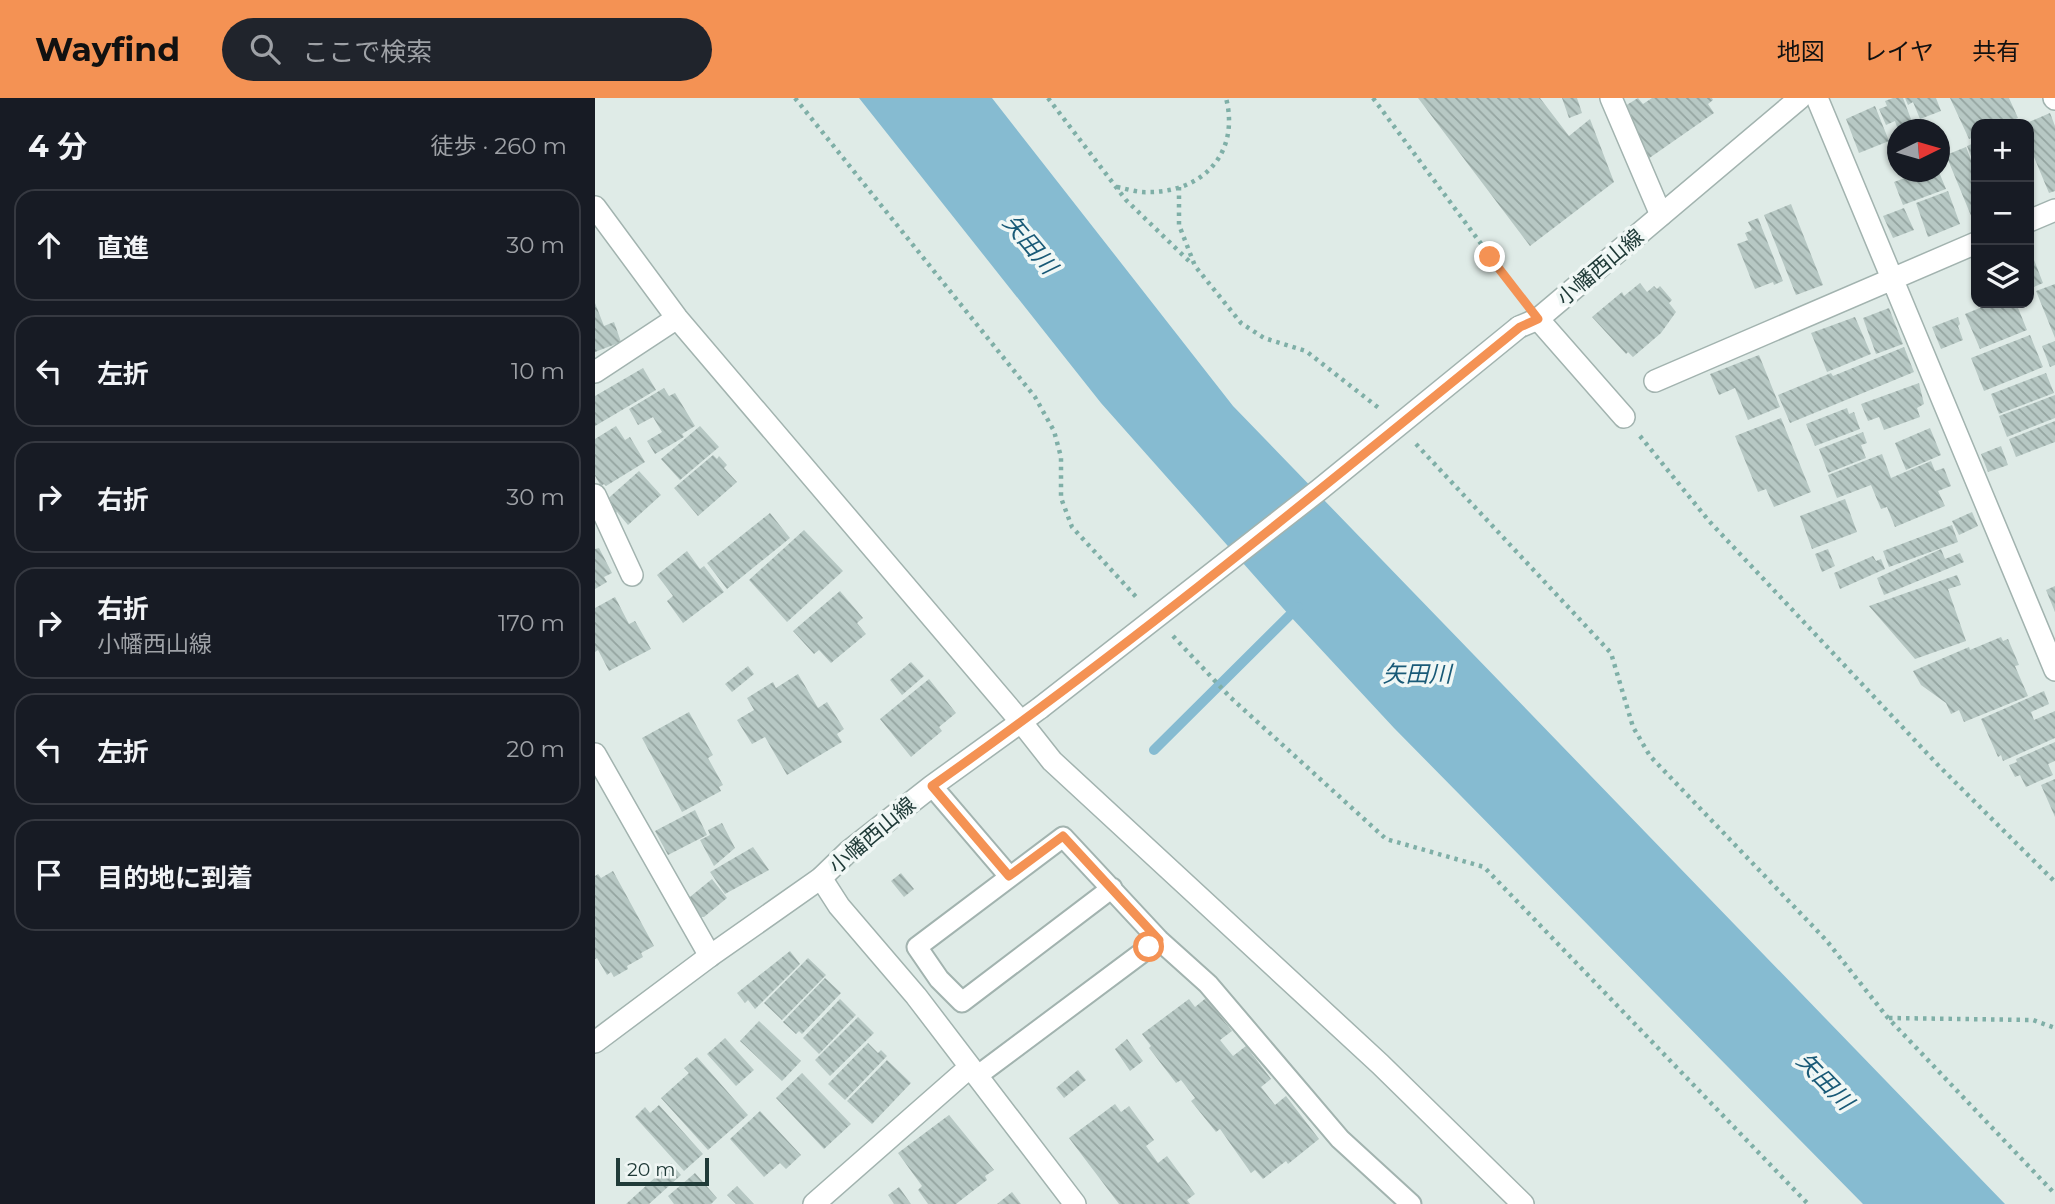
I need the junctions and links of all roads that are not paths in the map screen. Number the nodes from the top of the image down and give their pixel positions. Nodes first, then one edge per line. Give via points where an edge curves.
1 (1611, 98) edge
2 (1800, 98) edge
3 (1817, 98) edge
4 (595, 207) edge
5 (2055, 210) edge
6 (1661, 215) junction
7 (2034, 219) edge
8 (1971, 245) edge
9 (1892, 279) junction
10 (677, 318) junction
11 (1529, 323) junction
12 (595, 372) edge
13 (1655, 381) dead end
14 (1624, 417) road end
15 (595, 495) edge
16 (632, 575) dead end
17 (2055, 670) edge
18 (1022, 723) junction
19 (595, 754) edge
20 (932, 786) junction
21 (1009, 876) junction
22 (821, 878) junction
23 (1112, 888) junction
24 (1159, 940) junction
25 (710, 956) junction
26 (939, 979) junction
27 (916, 996) junction
28 (595, 1042) edge
29 (973, 1071) junction
30 (814, 1204) edge
31 (1075, 1204) edge
32 (1411, 1204) edge
33 (1523, 1204) edge

1 - 6 street
2 - 6 street, 小幡西山線
3 - 9 street
4 - 10 street
5 - 7 street
6 - 11 street, 小幡西山線
8 - 9 street
9 - 13 street
9 - 17 street
10 - 12 street
10 - 18 street
11 - 14 street
11 - 18 street, 小幡西山線, bridge
15 - 16 street
18 - 20 street, 小幡西山線
18 - 33 street via 1052,761 1380,1063
19 - 25 street
20 - 21 lane
20 - 22 street, 小幡西山線
21 - 23 lane via 1063,836
21 - 26 lane via 917,947
22 - 25 street, 小幡西山線
22 - 27 street via 839,906
23 - 24 lane
23 - 26 lane via 961,1002
24 - 29 lane
24 - 32 lane via 1208,984 1340,1139
25 - 28 street, 小幡西山線
26 - 27 lane
27 - 29 street
29 - 30 street
29 - 31 street

